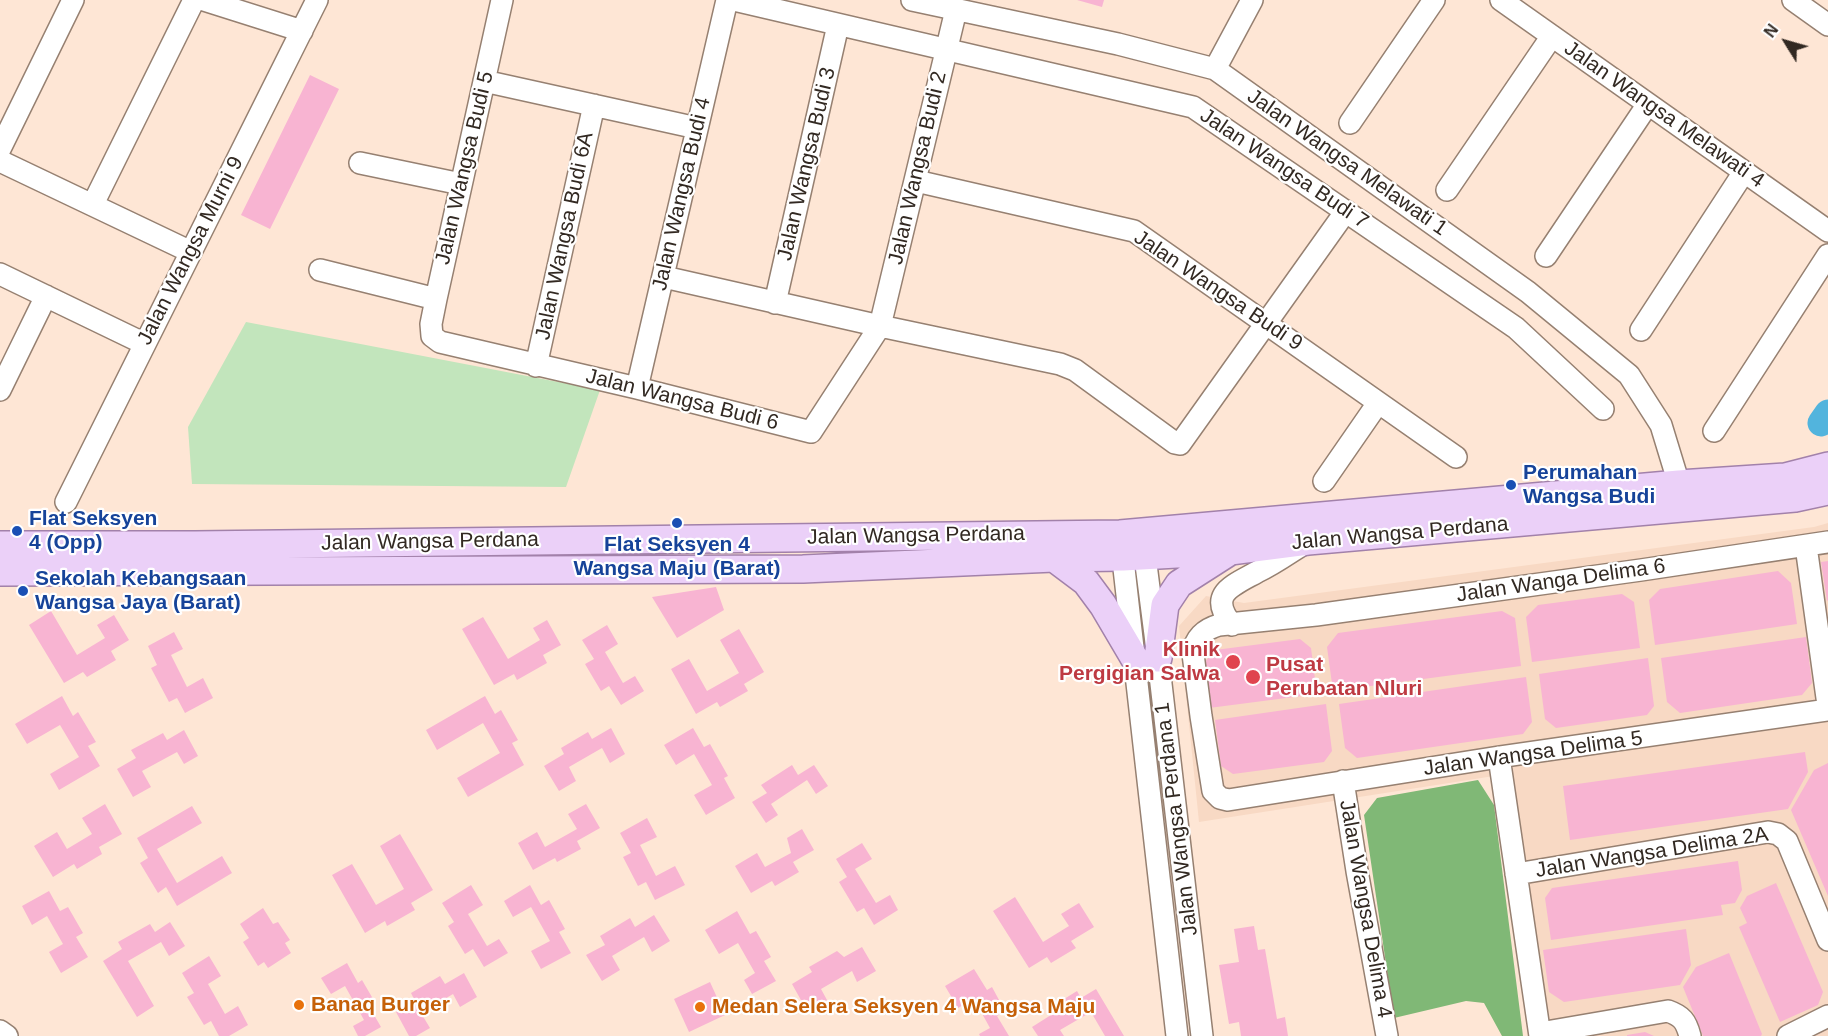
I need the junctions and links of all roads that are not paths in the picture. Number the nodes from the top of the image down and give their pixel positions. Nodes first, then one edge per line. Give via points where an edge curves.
1 (73, 0) edge
2 (194, 0) edge
3 (204, 0) edge
4 (317, 0) edge
5 (502, 0) edge
6 (727, 0) edge
7 (734, 0) edge
8 (912, 0) edge
9 (1252, 0) edge
10 (1434, 0) edge
11 (1501, 0) edge
12 (1798, 1) edge
13 (956, 10) junction
14 (1828, 24) edge
15 (838, 25) junction
16 (302, 31) junction
17 (1552, 36) junction
18 (946, 49) junction
19 (1215, 69) junction
20 (484, 81) junction
21 (1648, 104) junction
22 (594, 105) junction
23 (1350, 123) dead end
24 (697, 128) junction
25 (0, 149) edge
26 (0, 161) edge
27 (360, 163) dead end
28 (1744, 172) junction
29 (916, 181) junction
30 (461, 184) junction
31 (1448, 190) dead end
32 (93, 204) junction
33 (1346, 211) junction
34 (1828, 231) edge
35 (191, 252) junction
36 (1828, 255) edge
37 (1546, 256) dead end
38 (320, 270) dead end
39 (0, 274) edge
40 (664, 277) junction
41 (46, 296) junction
42 (436, 299) junction
43 (776, 303) junction
44 (1267, 324) junction
45 (880, 326) junction
46 (1641, 330) dead end
47 (432, 336) joint
48 (145, 344) junction
49 (536, 366) junction
50 (637, 388) junction
51 (0, 390) edge
52 (1378, 403) junction
53 (1603, 409) dead end
54 (1714, 431) dead end
55 (1456, 457) dead end
56 (1828, 466) edge
57 (1324, 481) dead end
58 (1679, 484) junction
59 (1828, 491) edge
60 (66, 502) dead end
61 (1308, 541) junction
62 (1828, 542) edge
63 (1132, 544) junction
64 (0, 545) edge
65 (1806, 546) junction
66 (1230, 551) junction
67 (1054, 558) junction
68 (0, 572) edge
69 (1232, 625) junction
70 (1147, 659) junction
71 (1828, 705) edge
72 (1828, 710) edge
73 (1500, 757) junction
74 (1343, 781) junction
75 (1238, 798) joint
76 (1516, 874) junction
77 (1828, 940) edge
78 (1828, 1016) edge
79 (0, 1030) edge
80 (1540, 1035) edge
81 (8, 1036) edge
82 (1178, 1036) edge
83 (1202, 1036) edge
84 (1387, 1036) edge
85 (1690, 1036) edge
86 (1788, 1036) edge

1 - 25 street
2 - 32 street
3 - 16 street
4 - 16 street, Jalan Wangsa Murni 9
5 - 20 street, Jalan Wangsa Budi 5
6 - 24 street, Jalan Wangsa Budi 4
7 - 15 street, Jalan Wangsa Budi 7
8 - 13 street, Jalan Wangsa Melawati 1
9 - 19 street
10 - 23 street
11 - 17 street, Jalan Wangsa Melawati 4
12 - 14 street
13 - 18 street, Jalan Wangsa Budi 2
13 - 19 street, Jalan Wangsa Melawati 1
15 - 18 street, Jalan Wangsa Budi 7
15 - 43 street, Jalan Wangsa Budi 3
16 - 35 street, Jalan Wangsa Murni 9
17 - 21 street, Jalan Wangsa Melawati 4
17 - 31 street
18 - 29 street, Jalan Wangsa Budi 2
18 - 33 street, Jalan Wangsa Budi 7 via 1193,107
19 - 58 street, Jalan Wangsa Melawati 1 via 1528,292 1629,375 1661,425
20 - 22 street
20 - 30 street, Jalan Wangsa Budi 5
21 - 28 street, Jalan Wangsa Melawati 4
21 - 37 street
22 - 24 street
22 - 49 street, Jalan Wangsa Budi 6A
24 - 40 street, Jalan Wangsa Budi 4
26 - 32 street
27 - 30 street
28 - 34 street, Jalan Wangsa Melawati 4
28 - 46 street
29 - 44 street, Jalan Wangsa Budi 9 via 1134,231
29 - 45 street, Jalan Wangsa Budi 2
30 - 42 street, Jalan Wangsa Budi 5
32 - 35 street
33 - 44 street
33 - 53 street, Jalan Wangsa Budi 7 via 1516,328
35 - 48 street, Jalan Wangsa Murni 9
36 - 54 street
38 - 42 street
39 - 41 street
40 - 43 street
40 - 50 street, Jalan Wangsa Budi 4
41 - 48 street
41 - 51 street
42 - 47 street, Jalan Wangsa Budi 5
43 - 45 street
44 - 45 street via 1179,444 1069,367
44 - 52 street, Jalan Wangsa Budi 9
45 - 50 street, Jalan Wangsa Budi 6 via 811,432
47 - 49 street, Jalan Wangsa Budi 6 via 440,342
48 - 60 street, Jalan Wangsa Murni 9
49 - 50 street, Jalan Wangsa Budi 6
52 - 55 street, Jalan Wangsa Budi 9
52 - 57 street
56 - 58 main road, Jalan Wangsa Perdana via 1785,477
58 - 63 main road, Jalan Wangsa Perdana
59 - 61 main road, Jalan Wangsa Perdana via 1795,498
61 - 66 main road, Jalan Wangsa Perdana
61 - 69 street via 1238,581 1225,593 1221,612
62 - 65 street, Jalan Wanga Delima 6
63 - 64 main road, Jalan Wangsa Perdana
63 - 66 main road, Jalan Wangsa Perdana
63 - 67 main road, Jalan Wangsa Perdana
63 - 70 street, Jalan Wangsa Perdana 1
65 - 69 street, Jalan Wanga Delima 6
65 - 71 street
66 - 70 main road via 1179,584 1165,605
67 - 68 main road, Jalan Wangsa Perdana via 803,569
67 - 70 main road via 1086,582
69 - 75 street, Jalan Wanga Delima 6 via 1207,629 1194,645 1193,654 1213,791 1227,800
70 - 82 street, Jalan Wangsa Perdana 1
70 - 83 street, Jalan Wangsa Perdana 1
72 - 73 street, Jalan Wangsa Delima 5
73 - 74 street, Jalan Wangsa Delima 5
73 - 76 street
74 - 75 street, Jalan Wangsa Delima 5
74 - 84 street, Jalan Wangsa Delima 4
76 - 77 street, Jalan Wangsa Delima 2A via 1768,832 1778,834 1786,841
76 - 80 street
78 - 86 street
79 - 81 street
80 - 85 street via 1668,1011 1680,1015

